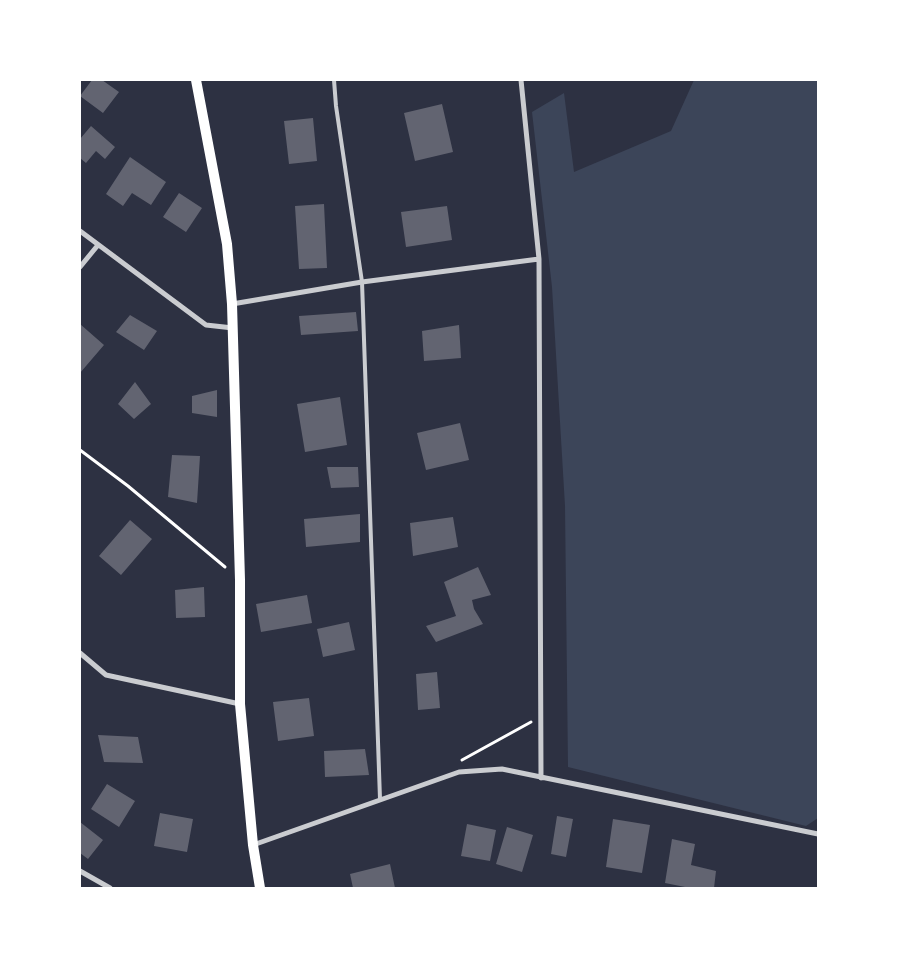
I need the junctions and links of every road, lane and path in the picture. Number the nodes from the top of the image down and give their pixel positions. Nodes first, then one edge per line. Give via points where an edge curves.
1 (334, 80) edge
2 (520, 80) edge
3 (195, 82) edge
4 (80, 231) edge
5 (98, 245) junction
6 (539, 259) junction
7 (80, 267) edge
8 (362, 282) junction
9 (232, 304) junction
10 (234, 328) junction
11 (80, 450) edge
12 (240, 580) junction
13 (80, 653) edge
14 (240, 704) junction
15 (541, 716) junction
16 (458, 762) dead end
17 (541, 778) junction
18 (380, 799) junction
19 (818, 834) edge
20 (253, 845) junction
21 (80, 871) edge
22 (110, 888) edge
23 (260, 888) edge

1 - 8 lane
2 - 6 street
3 - 9 main road via 227,244
4 - 5 street
5 - 7 street
5 - 10 street via 206,325
6 - 8 street
6 - 15 street
8 - 9 street
8 - 18 lane
9 - 10 main road
10 - 12 main road
11 - 12 path
12 - 14 main road
13 - 14 street via 106,675
14 - 20 main road
15 - 16 path
15 - 17 street
17 - 18 street via 502,769 459,772
17 - 19 street
18 - 20 street
20 - 23 main road
21 - 22 street

